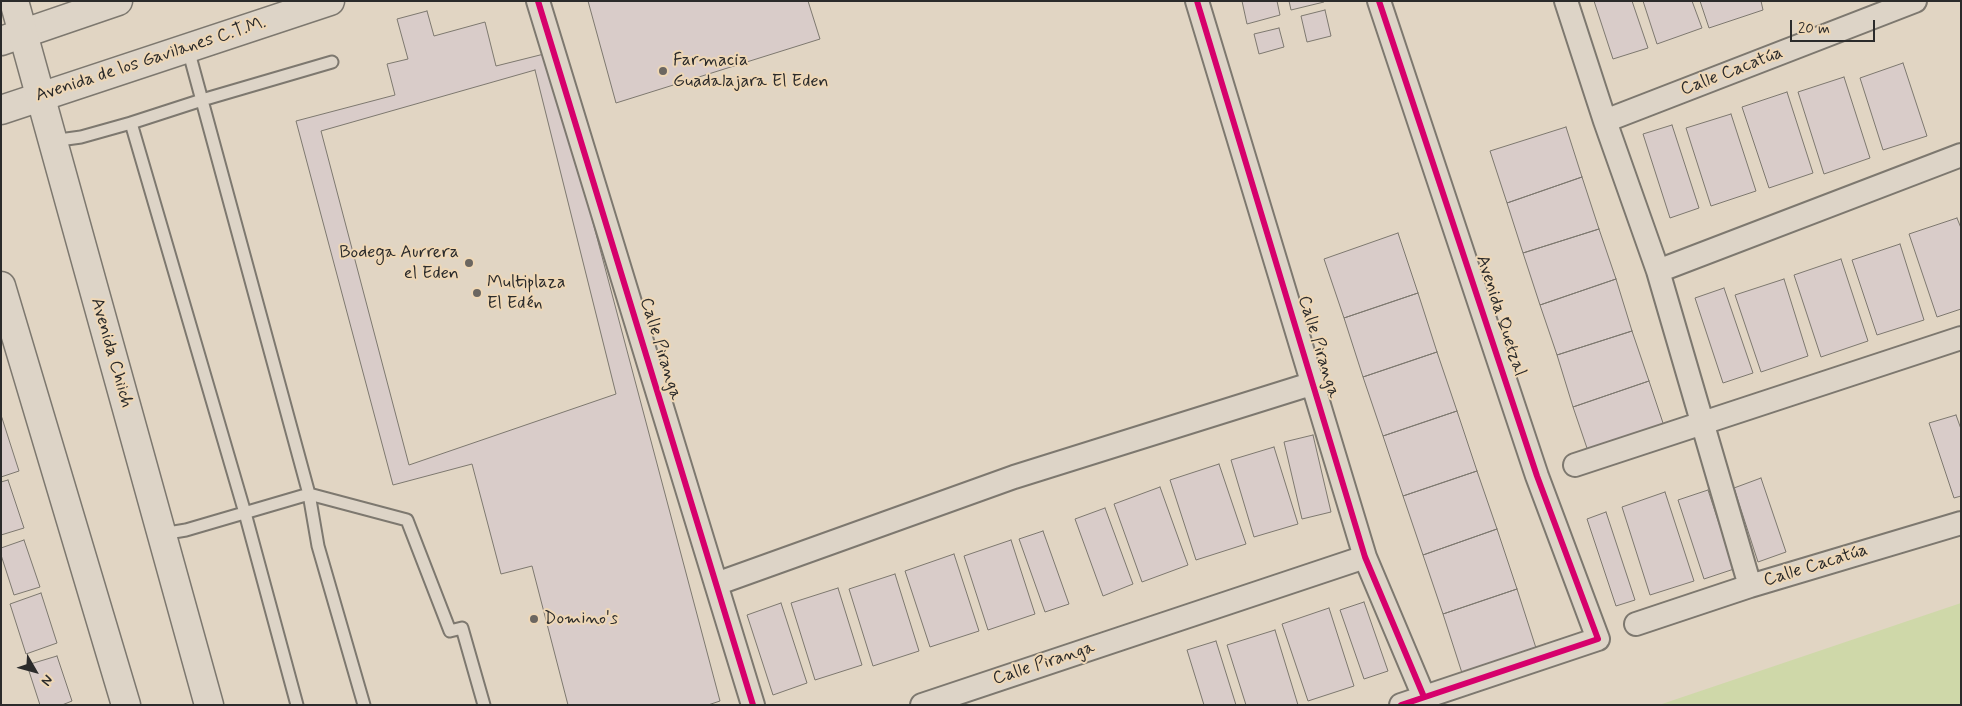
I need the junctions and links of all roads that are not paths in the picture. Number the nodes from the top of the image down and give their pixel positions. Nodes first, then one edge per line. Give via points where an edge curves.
1 (14, 1) edge
2 (118, 1) edge
3 (330, 1) edge
4 (538, 1) edge
5 (1197, 1) edge
6 (1379, 1) edge
7 (1566, 1) edge
8 (1915, 1) edge
9 (12, 37) edge
10 (188, 48) junction
11 (332, 62) dead end
12 (40, 98) junction
13 (202, 100) junction
14 (1, 110) edge
15 (1605, 121) junction
16 (131, 123) junction
17 (52, 141) junction
18 (1961, 155) edge
19 (1658, 271) junction
20 (1, 286) edge
21 (1961, 338) edge
22 (1314, 382) junction
23 (1701, 422) junction
24 (1575, 465) dead end
25 (309, 494) junction
26 (245, 513) junction
27 (1961, 523) edge
28 (162, 534) junction
29 (1365, 557) junction
30 (716, 584) junction
31 (1750, 586) junction
32 (1636, 624) dead end
33 (1424, 697) junction
34 (126, 705) edge
35 (209, 705) edge
36 (297, 705) edge
37 (364, 705) edge
38 (484, 705) edge
39 (753, 705) edge
40 (922, 705) edge
41 (1401, 705) edge

1 - 9 main road, Avenida Chiich
2 - 9 main road
3 - 10 main road, Avenida de los Gavilanes C.T.M.
4 - 30 street, Calle Piranga
5 - 22 street, Calle Piranga
6 - 33 street, Avenida Quetzal via 1537,476 1598,639
7 - 15 street, Calle Cacatúa
8 - 15 street, Calle Cacatúa
9 - 12 main road, Avenida Chiich
10 - 12 main road, Avenida de los Gavilanes C.T.M.
10 - 13 lane
11 - 13 lane
12 - 14 main road, Avenida de los Gavilanes C.T.M.
12 - 17 main road, Avenida Chiich
13 - 16 lane
13 - 25 lane
15 - 19 street, Calle Cacatúa
16 - 17 lane via 81,137
16 - 26 lane
17 - 28 main road, Avenida Chiich
18 - 19 street
19 - 23 street, Calle Cacatúa
20 - 34 main road
21 - 23 street
22 - 29 street, Calle Piranga
22 - 30 street, Calle Piranga via 1014,477
23 - 24 street
23 - 31 street, Calle Cacatúa
25 - 26 lane
25 - 37 lane via 318,546
25 - 38 lane via 407,520 450,631 462,628
26 - 28 lane
26 - 36 lane
27 - 31 street, Calle Cacatúa
28 - 35 main road, Avenida Chiich
29 - 33 street, Calle Piranga
29 - 40 street, Calle Piranga
30 - 39 street, Calle Piranga
31 - 32 street
33 - 41 street

